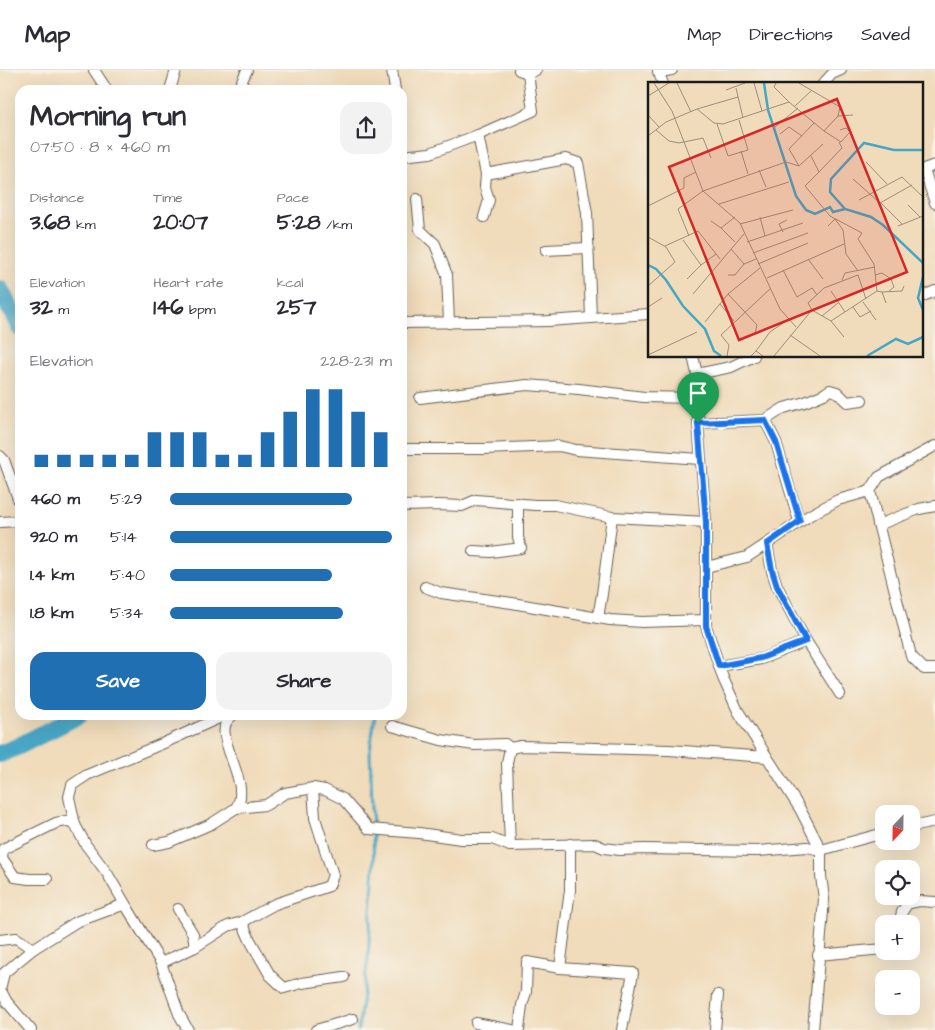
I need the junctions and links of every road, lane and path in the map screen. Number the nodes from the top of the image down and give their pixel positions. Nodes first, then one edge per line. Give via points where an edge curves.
1 (94, 70) edge
2 (176, 70) edge
3 (247, 70) edge
4 (392, 70) edge
5 (672, 70) edge
6 (841, 70) edge
7 (528, 71) edge
8 (658, 71) edge
9 (825, 82) edge
10 (104, 85) edge
11 (172, 85) edge
12 (240, 85) edge
13 (394, 85) edge
14 (478, 135) junction
15 (407, 155) edge
16 (935, 165) edge
17 (922, 170) edge
18 (486, 174) junction
19 (417, 199) dead end
20 (935, 203) edge
21 (484, 217) dead end
22 (587, 248) junction
23 (546, 250) dead end
24 (935, 291) edge
25 (922, 297) edge
26 (648, 314) edge
27 (591, 317) junction
28 (407, 323) edge
29 (449, 323) junction
30 (693, 358) edge
31 (750, 358) edge
32 (697, 374) junction
33 (420, 398) dead end
34 (698, 398) junction
35 (862, 400) dead end
36 (765, 420) junction
37 (698, 423) junction
38 (935, 446) edge
39 (407, 448) edge
40 (0, 456) edge
41 (700, 459) junction
42 (15, 490) edge
43 (870, 491) junction
44 (518, 503) junction
45 (407, 506) edge
46 (935, 506) edge
47 (612, 517) junction
48 (15, 521) edge
49 (800, 521) junction
50 (0, 522) edge
51 (706, 522) junction
52 (878, 525) junction
53 (767, 544) junction
54 (474, 550) dead end
55 (706, 567) junction
56 (425, 587) dead end
57 (598, 618) junction
58 (706, 620) junction
59 (806, 641) junction
60 (719, 666) junction
61 (935, 670) edge
62 (840, 694) dead end
63 (220, 720) edge
64 (226, 720) edge
65 (392, 726) dead end
66 (510, 748) junction
67 (767, 757) junction
68 (313, 788) junction
69 (236, 808) junction
70 (935, 822) edge
71 (75, 825) junction
72 (920, 825) edge
73 (875, 835) edge
74 (570, 844) junction
75 (153, 845) dead end
76 (510, 846) junction
77 (821, 850) junction
78 (47, 879) dead end
79 (935, 902) edge
80 (125, 904) junction
81 (178, 909) dead end
82 (901, 915) edge
83 (242, 922) junction
84 (0, 940) edge
85 (195, 947) junction
86 (33, 948) junction
87 (875, 950) edge
88 (818, 955) junction
89 (161, 963) junction
90 (560, 968) junction
91 (344, 977) dead end
92 (718, 995) dead end
93 (353, 1019) dead end
94 (476, 1023) dead end
95 (31, 1030) edge
96 (188, 1030) edge
97 (316, 1030) edge
98 (512, 1030) edge
99 (519, 1030) edge
100 (622, 1030) edge
101 (715, 1030) edge
102 (813, 1030) edge

1 - 10 street
2 - 11 street
3 - 12 street
4 - 13 street
5 - 8 street
6 - 9 street
7 - 14 street via 533,110
14 - 15 street via 430,153
14 - 18 street
16 - 17 street
17 - 20 street
18 - 21 street via 489,200
18 - 22 street via 566,159 578,164 587,213
19 - 29 street via 420,230 435,244 447,275
22 - 23 street
22 - 27 street
24 - 25 street
26 - 27 street
27 - 29 street
28 - 29 street
30 - 32 street
31 - 32 street via 731,367
32 - 34 street
33 - 34 street via 526,385 644,397
34 - 37 street
35 - 36 street via 847,402 830,390 784,408
36 - 37 street
36 - 49 street via 776,442
37 - 41 street
38 - 43 street via 879,477
39 - 41 street via 559,446
40 - 42 street
41 - 51 street
43 - 49 street via 838,500
43 - 52 street
44 - 45 street via 476,500 462,506
44 - 47 street via 555,504
44 - 54 street via 521,548 491,552
46 - 52 street
47 - 51 street
47 - 57 street
48 - 50 street
49 - 53 street
51 - 55 street
52 - 61 street via 911,656 924,669
53 - 55 street via 747,557
53 - 59 street via 777,586
55 - 58 street
56 - 57 street via 441,593
57 - 58 street via 642,622
58 - 60 street
59 - 60 street via 761,658
59 - 62 street
60 - 67 street via 738,711
63 - 71 street via 87,775 72,785 69,797
64 - 69 street via 224,729 242,790
65 - 66 street via 441,740 474,745 505,744
66 - 67 street via 669,750
66 - 76 street via 507,763
67 - 77 street via 800,808
68 - 69 street via 285,793 266,805
68 - 76 street via 326,790 343,799 369,829 492,840
68 - 83 street via 316,818 334,875 329,886 275,904
69 - 75 street via 211,824 169,842
70 - 72 street
71 - 78 street via 66,821 56,823 3,849 2,858 15,877
71 - 80 street
73 - 77 street
74 - 76 street
74 - 77 street via 595,844 620,850 758,851 807,847
74 - 90 street via 570,890
77 - 88 street via 824,899
79 - 82 street via 907,904
80 - 86 street via 76,922
80 - 89 street
81 - 85 street via 193,934
83 - 85 street via 228,926
83 - 91 street via 270,976 284,988
84 - 86 street via 16,938
85 - 89 street
86 - 95 street via 4,973 0,989
87 - 88 street
88 - 102 street
89 - 96 street
90 - 99 street via 527,962 526,992
90 - 100 street via 633,973
92 - 101 street
93 - 97 street
94 - 98 street

